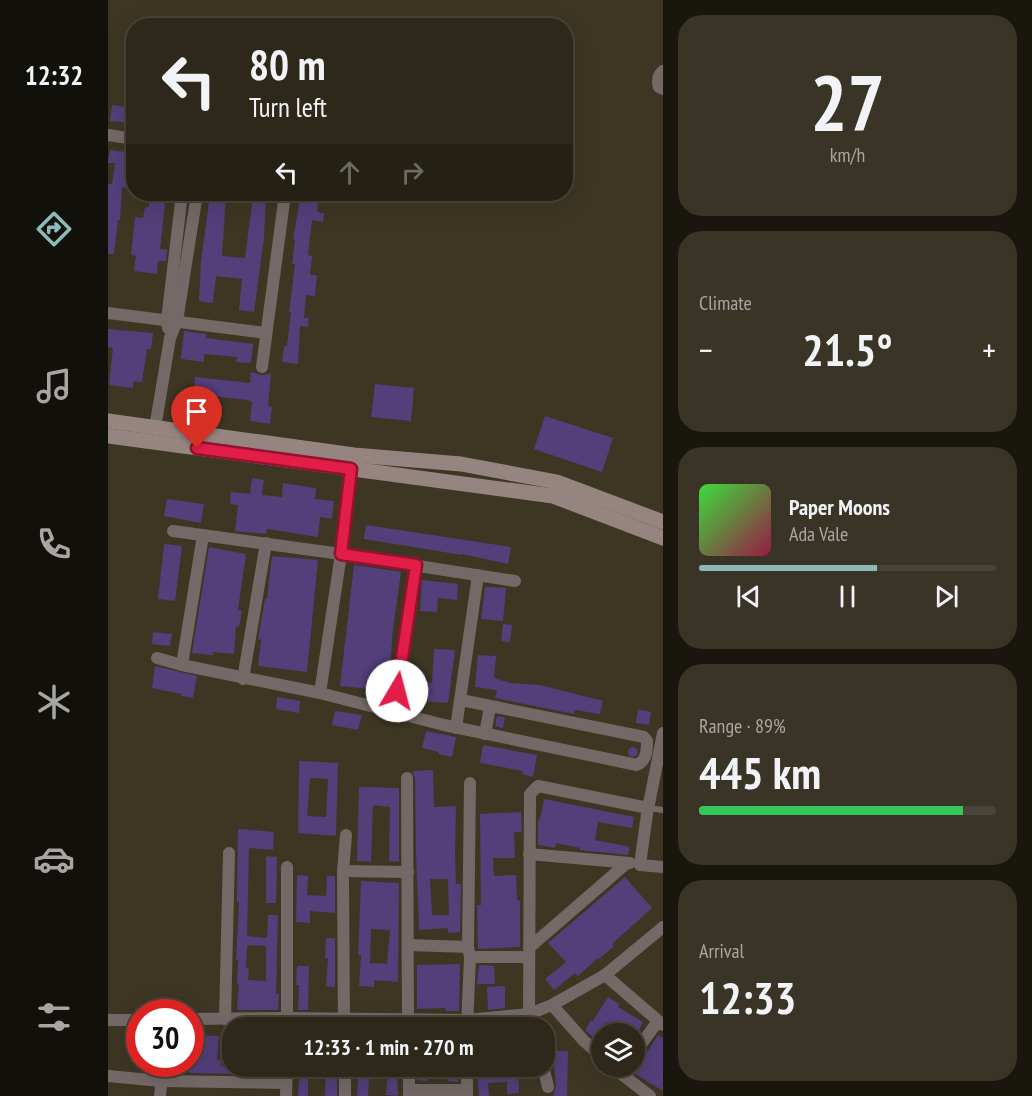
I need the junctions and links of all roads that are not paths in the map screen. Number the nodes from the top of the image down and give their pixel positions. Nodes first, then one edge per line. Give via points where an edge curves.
1 (663, 71) edge
2 (663, 89) edge
3 (108, 135) edge
4 (126, 138) edge
5 (181, 201) edge
6 (196, 201) edge
7 (284, 201) edge
8 (174, 253) junction
9 (187, 256) junction
10 (108, 313) edge
11 (172, 321) junction
12 (266, 333) junction
13 (262, 367) dead end
14 (108, 421) edge
15 (155, 428) junction
16 (108, 436) edge
17 (352, 462) junction
18 (663, 522) edge
19 (173, 531) dead end
20 (203, 535) junction
21 (663, 538) edge
22 (266, 543) junction
23 (341, 554) junction
24 (416, 565) junction
25 (478, 575) junction
26 (515, 581) dead end
27 (157, 658) dead end
28 (182, 665) junction
29 (243, 679) junction
30 (320, 693) junction
31 (461, 700) junction
32 (490, 707) junction
33 (394, 712) junction
34 (456, 728) junction
35 (663, 733) edge
36 (485, 734) junction
37 (406, 778) dead end
38 (470, 783) dead end
39 (648, 808) junction
40 (663, 810) edge
41 (346, 835) dead end
42 (229, 854) dead end
43 (529, 854) junction
44 (627, 863) junction
45 (640, 865) junction
46 (287, 867) dead end
47 (663, 867) edge
48 (344, 871) junction
49 (408, 872) junction
50 (663, 927) edge
51 (408, 945) junction
52 (469, 952) junction
53 (530, 952) junction
54 (605, 975) junction
55 (552, 1005) junction
56 (529, 1014) junction
57 (225, 1017) edge
58 (287, 1017) edge
59 (344, 1017) edge
60 (408, 1017) edge
61 (467, 1017) edge
62 (510, 1017) edge
63 (530, 1017) edge
64 (222, 1018) edge
65 (204, 1019) edge
66 (108, 1020) edge
67 (126, 1020) edge
68 (661, 1023) edge
69 (645, 1041) edge
70 (591, 1047) edge
71 (108, 1076) edge
72 (161, 1077) edge
73 (286, 1077) edge
74 (345, 1077) edge
75 (409, 1077) edge
76 (467, 1077) edge
77 (546, 1077) edge
78 (629, 1077) edge
79 (161, 1081) junction
80 (228, 1082) junction
81 (286, 1083) junction
82 (548, 1087) dead end
83 (409, 1093) edge
84 (466, 1093) edge
85 (160, 1096) edge
86 (228, 1096) edge
87 (286, 1096) edge
88 (345, 1096) edge
89 (650, 1096) edge

1 - 2 street via 657,82
3 - 4 street
5 - 8 street
6 - 9 street
7 - 12 street
8 - 9 street
8 - 11 street
9 - 11 street
10 - 11 street
11 - 12 street
11 - 15 street
12 - 13 street
14 - 15 street
15 - 17 street
16 - 17 street
17 - 18 street via 461,464 558,482
17 - 21 street via 553,496
17 - 23 street
19 - 20 street
20 - 22 street
20 - 28 street
22 - 23 street
22 - 29 street
23 - 24 street
23 - 30 street
24 - 25 street
24 - 33 street
25 - 26 street
25 - 31 street
27 - 28 street
28 - 29 street
29 - 30 street
30 - 33 street
31 - 32 street
31 - 34 street
32 - 36 street
32 - 36 street via 644,737 645,757 637,765
33 - 34 street
34 - 36 street
35 - 39 street
37 - 49 street
38 - 52 street
39 - 40 lane
39 - 43 street via 538,786 530,794
39 - 45 street
41 - 48 street
42 - 57 street
43 - 44 street
43 - 53 street
44 - 45 street
44 - 53 street
45 - 47 street
46 - 58 street
48 - 49 street
48 - 59 street
49 - 51 street
50 - 54 street
51 - 52 street
51 - 60 street
52 - 53 street
52 - 61 street
53 - 56 street
54 - 55 street
54 - 68 street
55 - 56 street
55 - 70 street
56 - 62 street
56 - 63 street
64 - 65 street
66 - 67 street
68 - 69 street
71 - 79 street
72 - 79 street
73 - 81 street
74 - 88 street
75 - 83 street
76 - 84 street
77 - 82 street
78 - 89 street
79 - 80 street
79 - 85 street
80 - 81 street
80 - 86 street
81 - 87 street
83 - 84 street

